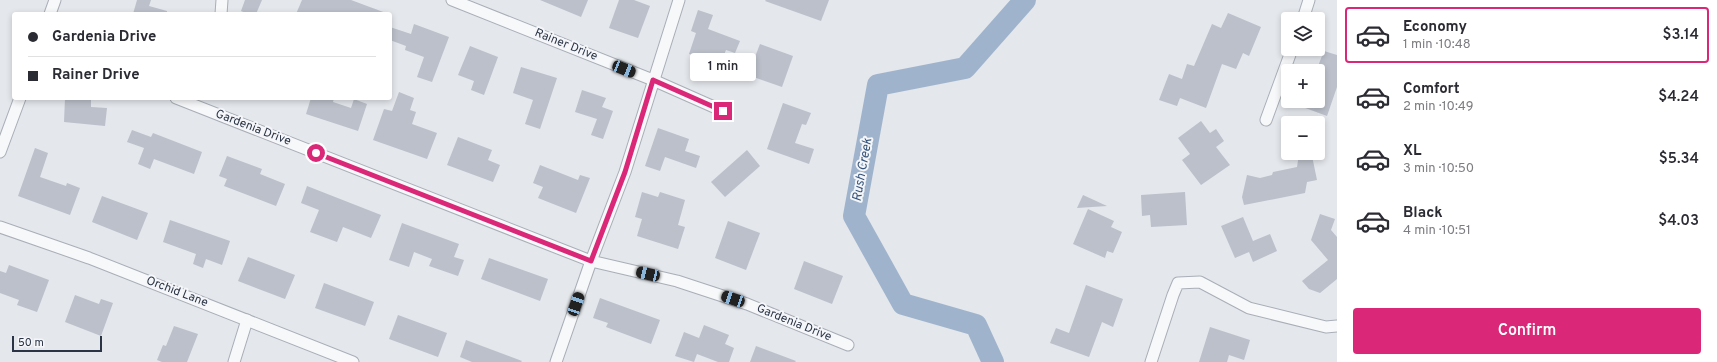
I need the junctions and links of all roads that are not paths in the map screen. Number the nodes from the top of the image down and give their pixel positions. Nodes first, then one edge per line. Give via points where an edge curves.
1 (55, 0) edge
2 (222, 0) edge
3 (452, 0) edge
4 (679, 0) edge
5 (1310, 0) edge
6 (51, 12) edge
7 (221, 12) edge
8 (1306, 12) edge
9 (1289, 56) edge
10 (653, 80) junction
11 (19, 100) edge
12 (186, 100) edge
13 (200, 103) edge
14 (723, 111) dead end
15 (1266, 120) dead end
16 (0, 152) edge
17 (0, 227) edge
18 (591, 261) junction
19 (247, 320) junction
20 (1337, 326) edge
21 (848, 345) dead end
22 (234, 362) edge
23 (353, 362) edge
24 (556, 362) edge
25 (1151, 362) edge

1 - 6 street
2 - 7 street
3 - 10 street, Rainer Drive
4 - 10 street
5 - 8 street
9 - 15 street
10 - 14 street, Rainer Drive
10 - 18 street via 625,172
11 - 16 street
12 - 13 street, Gardenia Drive
13 - 18 street, Gardenia Drive
17 - 19 street, Orchid Lane via 89,258
18 - 21 street, Gardenia Drive via 677,280 747,304
18 - 24 street
19 - 22 street
19 - 23 street, Orchid Lane
20 - 25 street via 1326,327 1249,308 1200,282 1178,283

